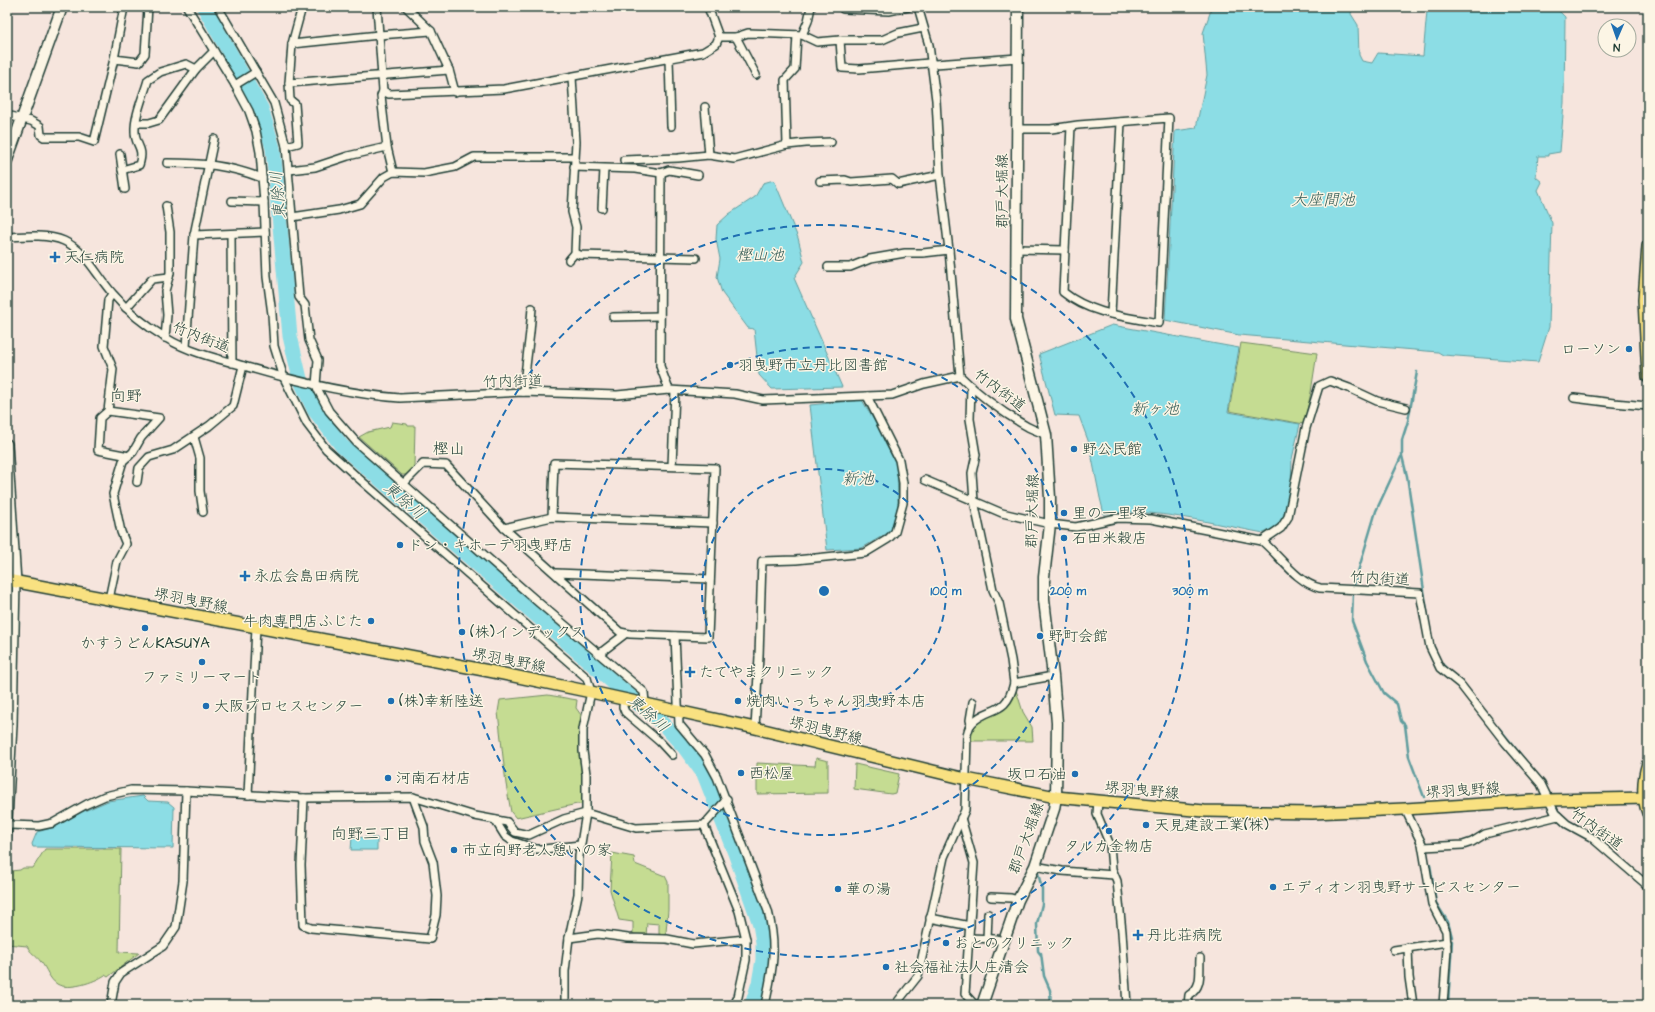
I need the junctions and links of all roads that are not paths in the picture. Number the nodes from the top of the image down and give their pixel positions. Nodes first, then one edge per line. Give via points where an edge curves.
1 (62, 7) edge
2 (124, 7) edge
3 (148, 7) edge
4 (187, 7) edge
5 (218, 7) edge
6 (302, 7) edge
7 (377, 7) edge
8 (406, 7) edge
9 (708, 7) edge
10 (810, 7) edge
11 (843, 7) edge
12 (908, 7) edge
13 (918, 7) edge
14 (1018, 7) edge
15 (923, 28) junction
16 (431, 31) junction
17 (379, 35) junction
18 (799, 35) junction
19 (719, 37) junction
20 (736, 37) junction
21 (840, 40) junction
22 (292, 44) junction
23 (214, 51) junction
24 (1018, 58) junction
25 (114, 59) junction
26 (669, 59) junction
27 (932, 64) junction
28 (196, 69) junction
29 (449, 70) junction
30 (255, 73) junction
31 (382, 75) junction
32 (756, 75) dead end
33 (572, 77) junction
34 (289, 83) junction
35 (236, 84) junction
36 (383, 91) junction
37 (455, 92) junction
38 (705, 107) dead end
39 (7, 115) edge
40 (22, 119) junction
41 (1120, 122) junction
42 (136, 123) junction
43 (671, 126) dead end
44 (1071, 126) junction
45 (1018, 129) junction
46 (214, 139) dead end
47 (831, 142) dead end
48 (787, 145) junction
49 (286, 146) junction
50 (387, 147) junction
51 (120, 154) dead end
52 (709, 155) junction
53 (574, 157) junction
54 (7, 160) edge
55 (624, 160) dead end
56 (167, 163) dead end
57 (209, 164) junction
58 (574, 167) junction
59 (604, 169) junction
60 (122, 170) junction
61 (288, 170) junction
62 (393, 172) junction
63 (661, 173) junction
64 (940, 175) junction
65 (698, 176) dead end
66 (262, 178) junction
67 (820, 181) dead end
68 (125, 188) dead end
69 (232, 201) dead end
70 (264, 202) junction
71 (166, 206) dead end
72 (602, 208) dead end
73 (292, 217) junction
74 (265, 232) junction
75 (231, 234) junction
76 (194, 235) junction
77 (7, 237) edge
78 (1648, 246) edge
79 (1017, 249) junction
80 (949, 250) junction
81 (1065, 250) junction
82 (575, 253) junction
83 (660, 258) junction
84 (696, 258) dead end
85 (569, 260) dead end
86 (828, 267) dead end
87 (169, 277) junction
88 (112, 294) junction
89 (126, 308) junction
90 (532, 308) dead end
91 (1111, 314) junction
92 (660, 316) junction
93 (613, 317) dead end
94 (165, 338) junction
95 (186, 347) junction
96 (232, 363) junction
97 (243, 366) junction
98 (960, 376) junction
99 (1648, 377) edge
100 (286, 379) junction
101 (314, 384) junction
102 (970, 386) junction
103 (672, 391) junction
104 (523, 392) junction
105 (867, 396) junction
106 (1574, 398) dead end
107 (1648, 406) edge
108 (1406, 408) dead end
109 (108, 411) junction
110 (1046, 435) junction
111 (194, 437) junction
112 (7, 444) edge
113 (129, 456) junction
114 (672, 466) junction
115 (925, 480) dead end
116 (137, 482) dead end
117 (404, 483) junction
118 (974, 501) junction
119 (203, 512) dead end
120 (552, 517) junction
121 (713, 523) junction
122 (1050, 524) junction
123 (504, 528) junction
124 (1262, 541) junction
125 (556, 573) junction
126 (710, 579) junction
127 (12, 581) edge
128 (109, 599) junction
129 (256, 628) junction
130 (624, 634) junction
131 (675, 636) junction
132 (599, 654) junction
133 (1053, 676) junction
134 (1014, 683) junction
135 (591, 692) junction
136 (649, 701) junction
137 (973, 702) dead end
138 (624, 703) junction
139 (678, 711) junction
140 (971, 724) junction
141 (755, 728) junction
142 (672, 755) dead end
143 (1648, 763) edge
144 (966, 779) junction
145 (186, 791) junction
146 (248, 795) junction
147 (1056, 796) junction
148 (413, 797) junction
149 (304, 798) junction
150 (1646, 798) edge
151 (727, 800) junction
152 (1548, 800) junction
153 (1098, 801) junction
154 (1405, 809) junction
155 (586, 813) junction
156 (1648, 813) edge
157 (1558, 816) junction
158 (962, 818) junction
159 (494, 820) junction
160 (9, 825) junction
161 (704, 825) junction
162 (7, 839) edge
163 (580, 845) junction
164 (1423, 847) junction
165 (1035, 866) junction
166 (1114, 875) junction
167 (1648, 886) edge
168 (991, 897) dead end
169 (1018, 900) junction
170 (988, 914) dead end
171 (930, 918) junction
172 (970, 926) junction
173 (569, 938) junction
174 (746, 938) junction
175 (969, 938) junction
176 (987, 939) junction
177 (1447, 942) junction
178 (1004, 943) junction
179 (1408, 947) junction
180 (1394, 950) dead end
181 (1200, 958) dead end
182 (111, 1005) edge
183 (426, 1005) edge
184 (489, 1005) edge
185 (565, 1005) edge
186 (734, 1005) edge
187 (764, 1005) edge
188 (895, 1005) edge
189 (975, 1005) edge
190 (982, 1005) edge
191 (1127, 1005) edge
192 (1188, 1005) edge
193 (1413, 1005) edge
194 (1443, 1005) edge

1 - 40 main road
2 - 25 street
3 - 25 street via 145,54 138,62
4 - 23 street
5 - 30 street
6 - 22 street
7 - 17 street
8 - 16 street
9 - 19 street
10 - 18 street via 808,20
11 - 12 street via 889,11
13 - 15 street
14 - 24 main road, 郡戸大堀線
15 - 21 street via 898,33 882,40
15 - 27 street
16 - 17 street
16 - 29 street
17 - 22 street
17 - 31 street
18 - 20 street via 748,33
18 - 21 street via 817,42
18 - 48 street via 795,69 786,80
19 - 20 street
19 - 26 street via 716,44 703,52
20 - 32 street
21 - 27 street via 842,68
22 - 34 street
23 - 28 street
23 - 35 street
24 - 27 street
24 - 45 main road, 郡戸大堀線
25 - 40 street via 94,142 78,138 44,138 40,126
26 - 33 street
26 - 43 street
27 - 64 street
28 - 42 street via 159,120
28 - 42 street via 186,64 160,72 148,80
29 - 31 street
29 - 37 street
30 - 35 street
30 - 49 street via 274,103
31 - 34 street
31 - 36 street
33 - 37 street via 504,88
33 - 53 street via 576,142
34 - 49 street via 290,100 295,104 298,143
35 - 66 street via 256,132
36 - 37 street via 389,94
36 - 50 street via 381,96
38 - 52 street
39 - 40 street
40 - 54 main road
41 - 44 street
41 - 91 street
41 - 91 street via 1169,118 1158,323
42 - 60 street via 135,134 142,154 141,160 139,165
44 - 45 street
44 - 81 street
45 - 79 main road, 郡戸大堀線
46 - 57 street
47 - 48 street
48 - 52 street via 734,159
49 - 61 street
50 - 61 street via 315,167
50 - 62 street
51 - 60 street
52 - 55 street
53 - 58 street
53 - 62 street via 474,157 455,167 424,172
56 - 57 street
57 - 66 street via 238,169
57 - 76 street
58 - 59 street
58 - 82 street via 572,212 576,227
59 - 63 street via 635,169
59 - 72 street
60 - 68 street
61 - 73 street
62 - 73 street via 384,177 360,204
63 - 65 street via 669,170
63 - 83 street
64 - 67 street via 898,184 892,179
64 - 80 street
66 - 70 street
69 - 70 street
70 - 74 street
71 - 87 street via 170,232
73 - 101 street via 299,297 305,305 308,340 318,360
74 - 75 street
74 - 100 street via 274,346
75 - 76 street
75 - 96 street
76 - 95 street
77 - 88 street, 竹内街道 via 48,237 63,240 78,250
78 - 99 main road via 1644,300
79 - 81 street
79 - 110 main road, 郡戸大堀線 via 1016,319
80 - 86 street via 905,253 870,259 850,267
80 - 98 street
81 - 91 street via 1063,292 1071,299
82 - 83 street
82 - 85 street
83 - 84 street
83 - 92 street
87 - 89 street via 152,280
87 - 94 street via 165,290
88 - 89 street, 竹内街道
88 - 109 street via 108,300 104,346 113,369
89 - 94 street, 竹内街道 via 139,321
90 - 104 street
92 - 93 street
92 - 103 street via 660,366
94 - 95 street, 竹内街道
95 - 96 street, 竹内街道
96 - 97 street, 竹内街道
97 - 100 street, 竹内街道
97 - 111 street via 233,406
98 - 102 street, 竹内街道
98 - 105 street, 竹内街道 via 892,395
100 - 101 street, 竹内街道
100 - 135 street via 307,424 326,449 588,678
101 - 104 street, 竹内街道 via 400,398
101 - 117 street via 322,401 339,424
102 - 110 street, 竹内街道 via 1003,412
102 - 118 street via 970,419 976,455 972,473
103 - 104 street, 竹内街道 via 616,395
103 - 105 street, 竹内街道 via 735,394 763,400
103 - 114 street
105 - 141 street via 899,460 903,503 898,526 888,539 864,553 796,560 762,560
106 - 107 street
108 - 124 street via 1377,401 1330,381 1319,386 1306,428 1288,517 1281,528
109 - 113 street via 100,418 98,450
109 - 113 street via 159,418
110 - 122 main road, 郡戸大堀線
111 - 116 street via 174,450 149,457 139,468
111 - 119 street via 200,458
112 - 127 street
113 - 128 street via 123,461 113,494 126,544 117,561
114 - 120 street via 554,463
114 - 121 street via 715,468
115 - 118 street
117 - 123 street via 423,464 446,465
117 - 132 street
118 - 122 street via 1002,513
118 - 134 street via 993,590 999,603
120 - 121 street
120 - 123 street
121 - 126 street
122 - 124 street via 1076,526 1117,518 1151,519
122 - 133 main road, 郡戸大堀線 via 1044,600
123 - 125 street
124 - 152 street, 竹内街道 via 1292,572 1311,586 1420,593 1430,647 1440,668 1460,684 1541,784
125 - 126 street
125 - 130 street
126 - 131 street via 708,637
127 - 128 main road, 堺羽曳野線
127 - 160 street via 13,725
128 - 129 main road, 堺羽曳野線
129 - 135 main road, 堺羽曳野線
129 - 146 street
130 - 131 street
130 - 132 street
131 - 139 street
132 - 136 street via 644,692
133 - 134 street
133 - 147 main road, 郡戸大堀線 via 1057,723
134 - 140 street via 1005,704
135 - 138 main road, 堺羽曳野線
135 - 155 street via 583,729
136 - 138 main road, 堺羽曳野線
136 - 139 main road, 堺羽曳野線
137 - 140 street
138 - 142 street via 625,712
139 - 141 main road, 堺羽曳野線
139 - 151 street via 679,724 705,755
140 - 144 street via 967,735
141 - 144 main road, 堺羽曳野線
143 - 150 main road via 1644,780
144 - 147 main road, 堺羽曳野線
144 - 158 street via 965,810
145 - 146 street
145 - 160 street via 131,790 105,796 53,823 39,826
145 - 182 street via 183,881 176,927 163,946 121,973 115,982
146 - 149 street
147 - 153 main road, 堺羽曳野線
147 - 165 main road, 郡戸大堀線
148 - 149 street
148 - 149 street via 433,862 437,896 436,915 430,939 311,928 303,925 301,865
148 - 159 street
150 - 152 main road, 堺羽曳野線
150 - 156 main road
151 - 161 street
151 - 187 street via 773,931 774,954
152 - 154 main road, 堺羽曳野線
152 - 157 street, 竹内街道
153 - 154 main road, 堺羽曳野線 via 1204,811 1312,813
153 - 166 street via 1097,814 1110,846
154 - 164 street
155 - 159 street via 564,819 529,835 515,832 507,822
155 - 161 street via 636,828
155 - 163 street
157 - 164 street via 1485,834 1463,845
157 - 167 street, 竹内街道 via 1591,837
158 - 171 street via 944,857
158 - 172 street via 974,862
159 - 163 street via 512,841 536,849
160 - 162 street
161 - 174 street via 739,910
163 - 173 street via 578,894
164 - 177 street via 1431,901 1445,927
165 - 166 street
165 - 169 main road, 郡戸大堀線
166 - 191 street via 1117,881
168 - 169 street
169 - 178 main road, 郡戸大堀線
170 - 176 street
171 - 172 street
171 - 188 street via 918,976
172 - 175 street
173 - 174 street via 598,934 667,939 693,944
173 - 185 street via 564,985
174 - 186 street via 746,960
175 - 176 street
175 - 189 street via 965,994
176 - 178 street
177 - 179 street
177 - 194 street
178 - 190 main road, 郡戸大堀線
179 - 180 street
179 - 193 street
181 - 192 street via 1199,983 1195,992 1189,995
183 - 184 street

